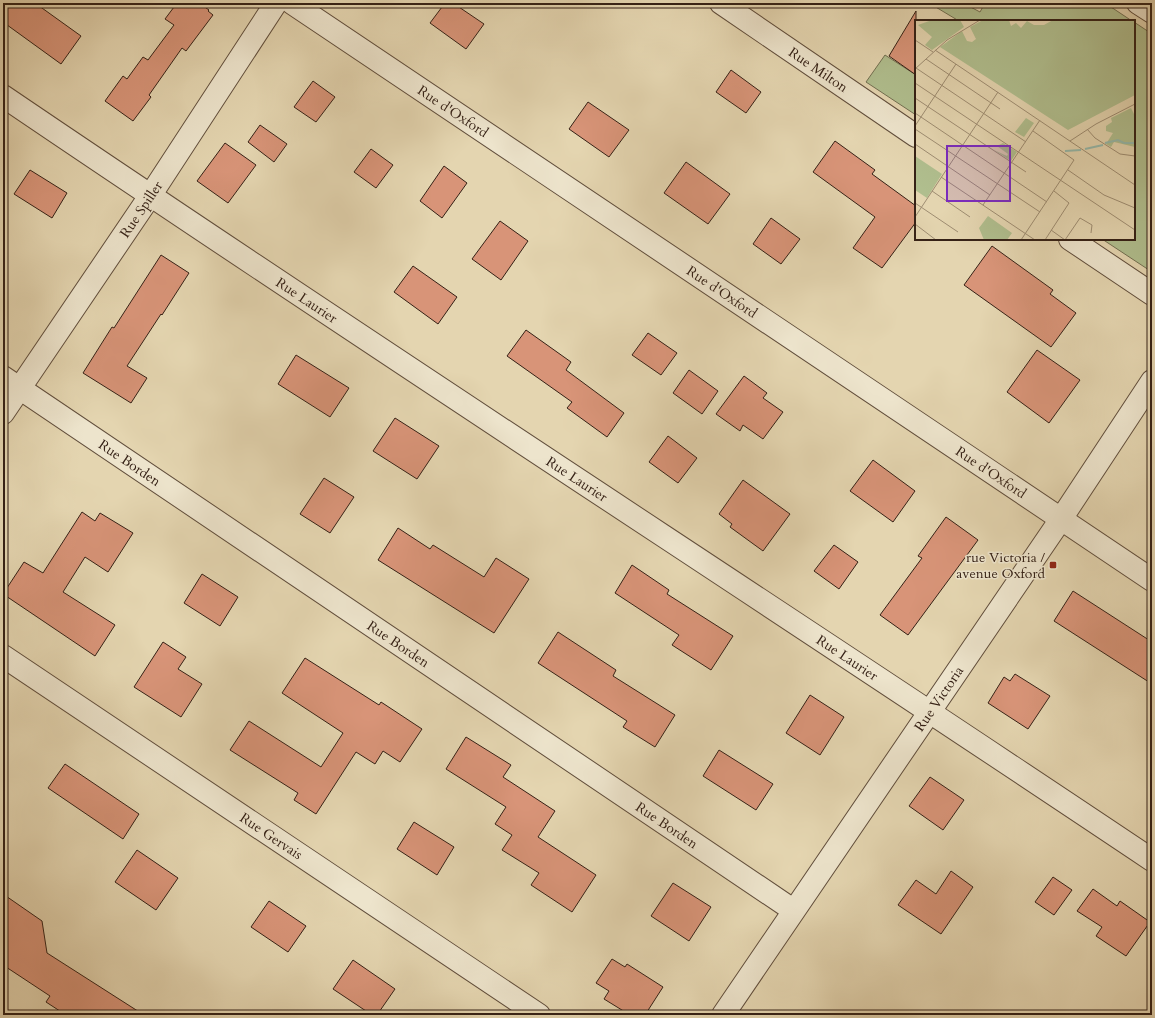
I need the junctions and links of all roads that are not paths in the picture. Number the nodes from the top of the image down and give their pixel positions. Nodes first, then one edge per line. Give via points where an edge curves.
1 (276, 3) edge
2 (292, 3) edge
3 (721, 3) edge
4 (1138, 3) edge
5 (1152, 12) edge
6 (3, 96) edge
7 (915, 135) edge
8 (150, 196) junction
9 (1071, 240) edge
10 (1152, 294) edge
11 (1152, 381) edge
12 (11, 382) edge
13 (3, 413) edge
14 (1061, 519) junction
15 (1152, 580) edge
16 (3, 656) edge
17 (931, 712) junction
18 (1152, 860) edge
19 (794, 910) junction
20 (539, 1015) edge
21 (723, 1015) edge

1 - 8 street, Rue Spiller
2 - 14 street, Rue d'Oxford
3 - 7 street, Rue Milton
4 - 5 street
6 - 8 street, Rue Laurier
8 - 12 street, Rue Spiller
8 - 17 street, Rue Laurier
9 - 10 street
11 - 14 street, Rue Victoria
12 - 13 street, Rue Spiller
12 - 19 street, Rue Borden
14 - 15 street, Rue d'Oxford
14 - 17 street, Rue Victoria
16 - 20 street, Rue Gervais
17 - 18 street, Rue Laurier
17 - 19 street, Rue Victoria
19 - 21 street, Rue Victoria

